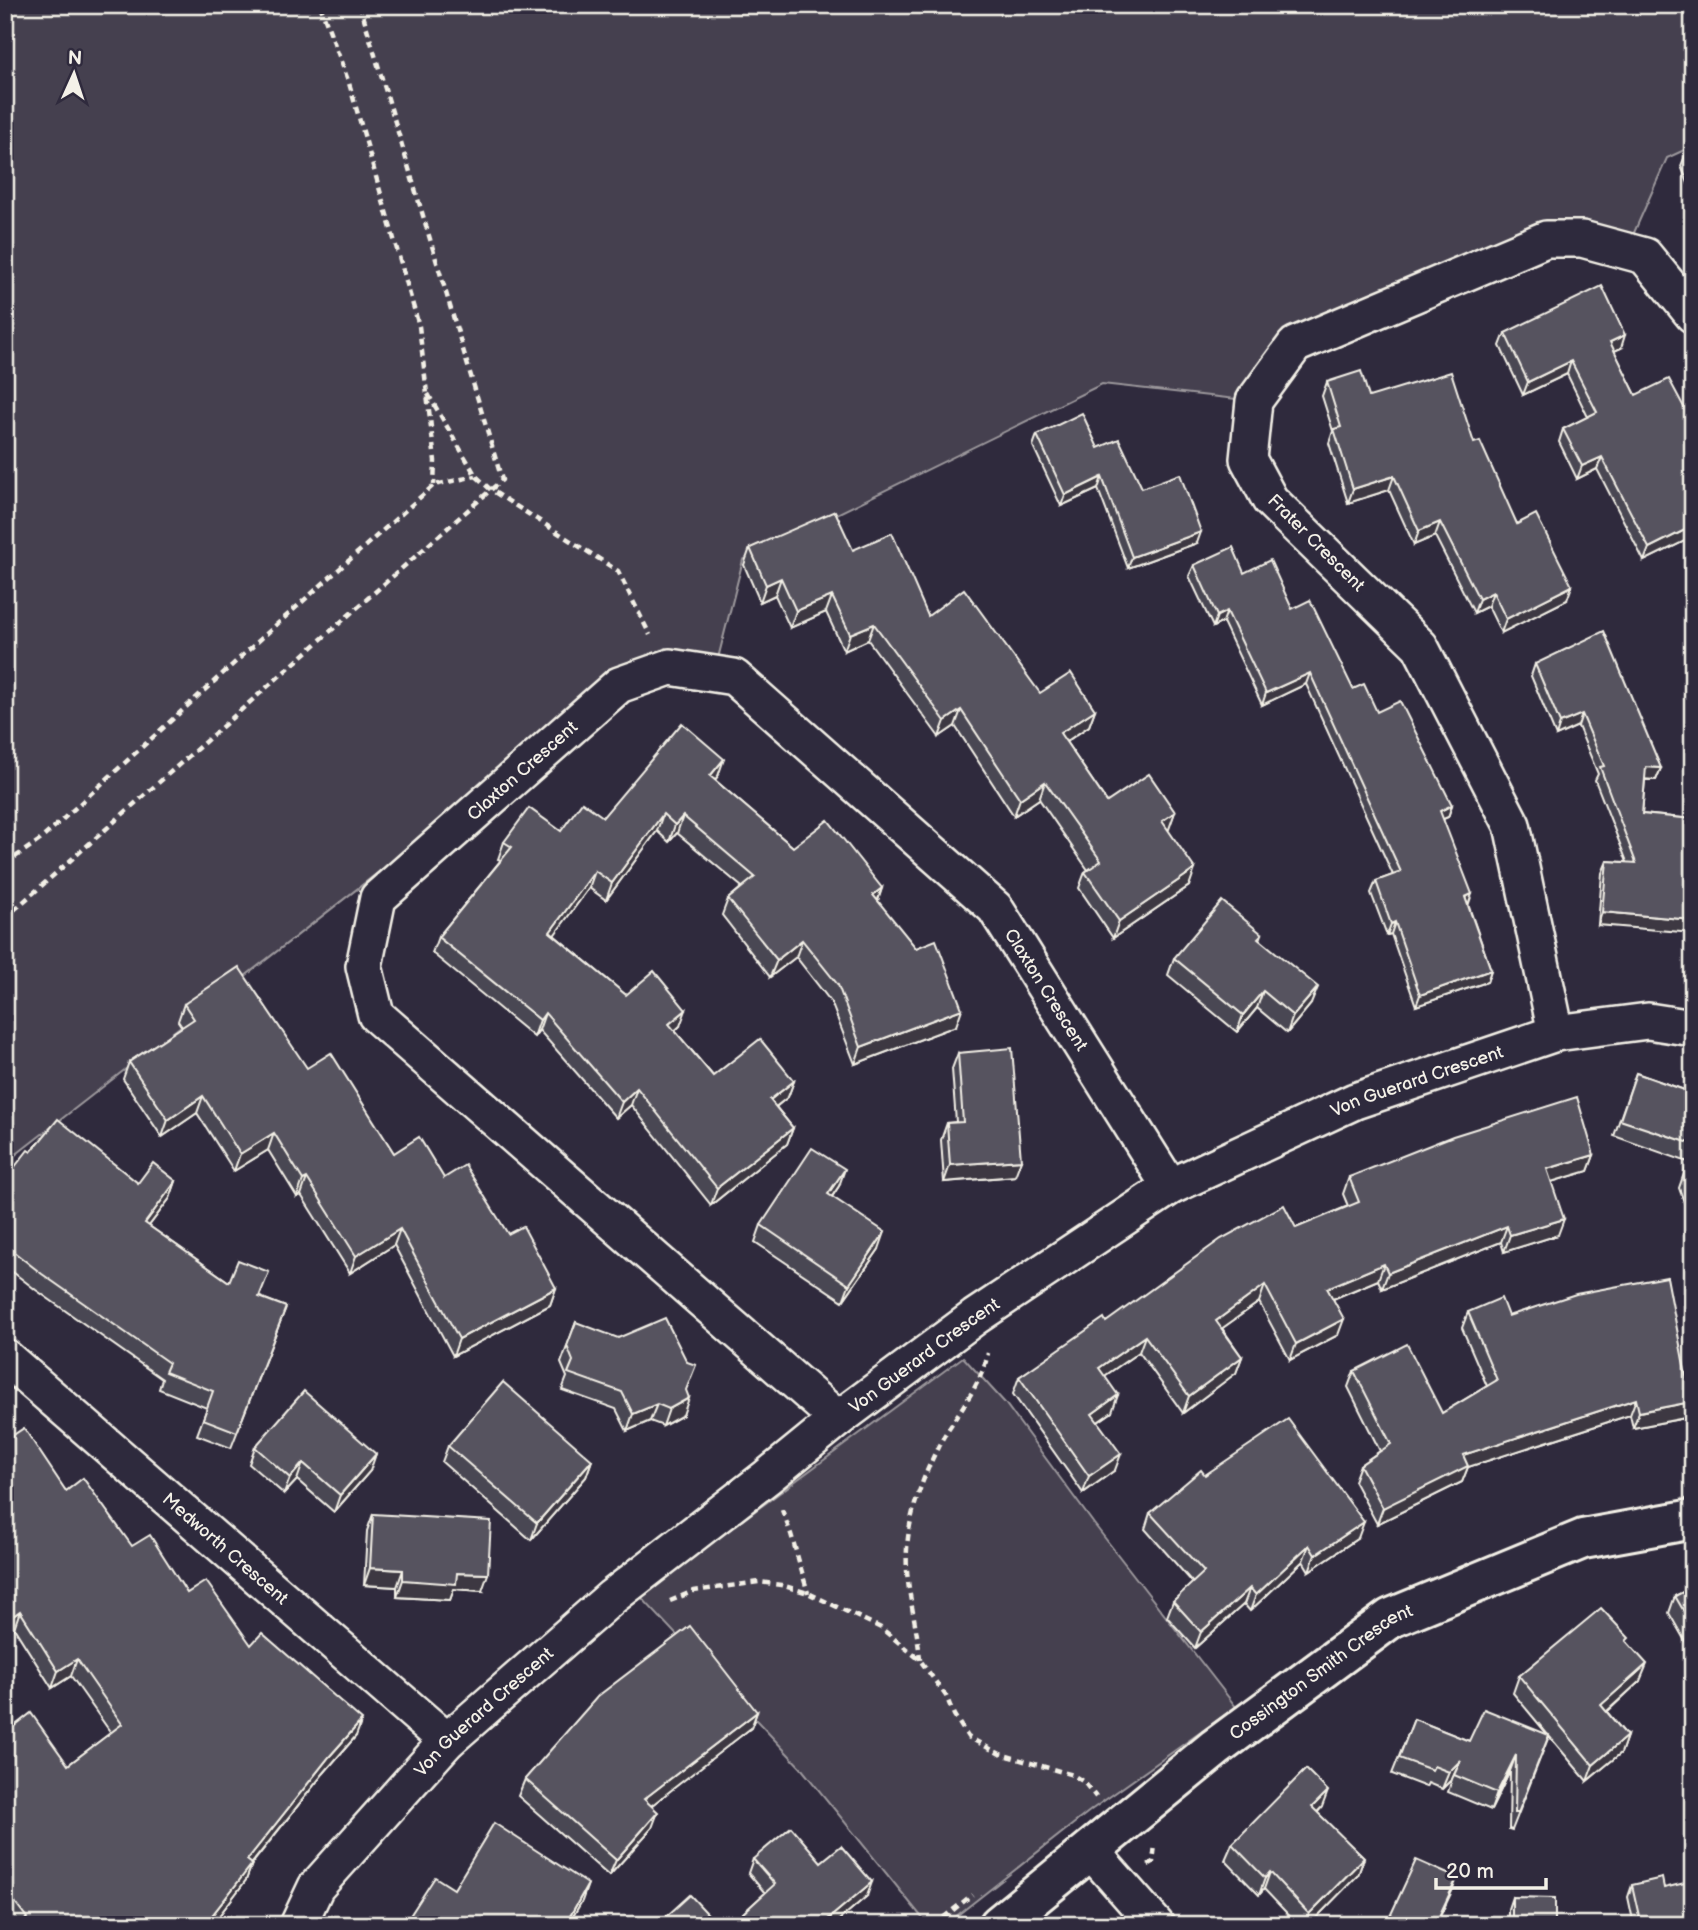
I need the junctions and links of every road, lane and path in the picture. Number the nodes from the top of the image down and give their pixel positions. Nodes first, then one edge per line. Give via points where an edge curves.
1 (320, 5) edge
2 (360, 5) edge
3 (1693, 315) edge
4 (426, 390) junction
5 (476, 476) junction
6 (434, 485) junction
7 (491, 490) junction
8 (662, 670) junction
9 (5, 864) edge
10 (5, 918) edge
11 (1693, 1028) edge
12 (1556, 1033) junction
13 (1170, 1187) junction
14 (975, 1317) junction
15 (5, 1357) edge
16 (838, 1419) junction
17 (767, 1477) junction
18 (1693, 1519) edge
19 (808, 1593) junction
20 (612, 1597) junction
21 (920, 1660) junction
22 (447, 1741) junction
23 (1097, 1800) dead end
24 (1155, 1843) dead end
25 (1091, 1851) junction
26 (1122, 1884) junction
27 (298, 1925) edge
28 (999, 1925) edge
29 (1156, 1925) edge

1 - 4 path via 349,83 419,326
2 - 7 path via 502,480
3 - 12 street, Frater Crescent via 1645,256 1582,239 1546,239 1295,345 1254,401 1248,459 1270,500 1420,646 1512,825
4 - 5 path
4 - 6 path
5 - 6 path
5 - 7 path
6 - 9 path via 40,840
7 - 8 path via 618,572 650,634
7 - 10 path
8 - 13 street, Claxton Crescent via 670,667 734,677 995,908
8 - 16 street, Claxton Crescent via 619,685 377,898 364,966 376,1015
11 - 12 street, Von Guerard Crescent via 1648,1021
12 - 13 street, Von Guerard Crescent via 1354,1101
13 - 14 street, Von Guerard Crescent
14 - 16 street, Von Guerard Crescent
14 - 21 path via 987,1338 988,1357 937,1449 909,1522 906,1561
15 - 22 street, Medworth Crescent
16 - 17 street, Von Guerard Crescent
17 - 19 path via 791,1534
17 - 20 street, Von Guerard Crescent
18 - 25 street, Cossington Smith Crescent via 1583,1539 1391,1618 1215,1748
19 - 20 path via 759,1582 694,1591 660,1604 630,1604
19 - 21 path via 881,1628
20 - 22 street, Von Guerard Crescent
21 - 23 path via 968,1737 1000,1754 1073,1775
22 - 27 street, Von Guerard Crescent via 316,1887
24 - 26 path via 1153,1862
25 - 26 street
25 - 28 street, Cossington Smith Crescent
26 - 29 street

